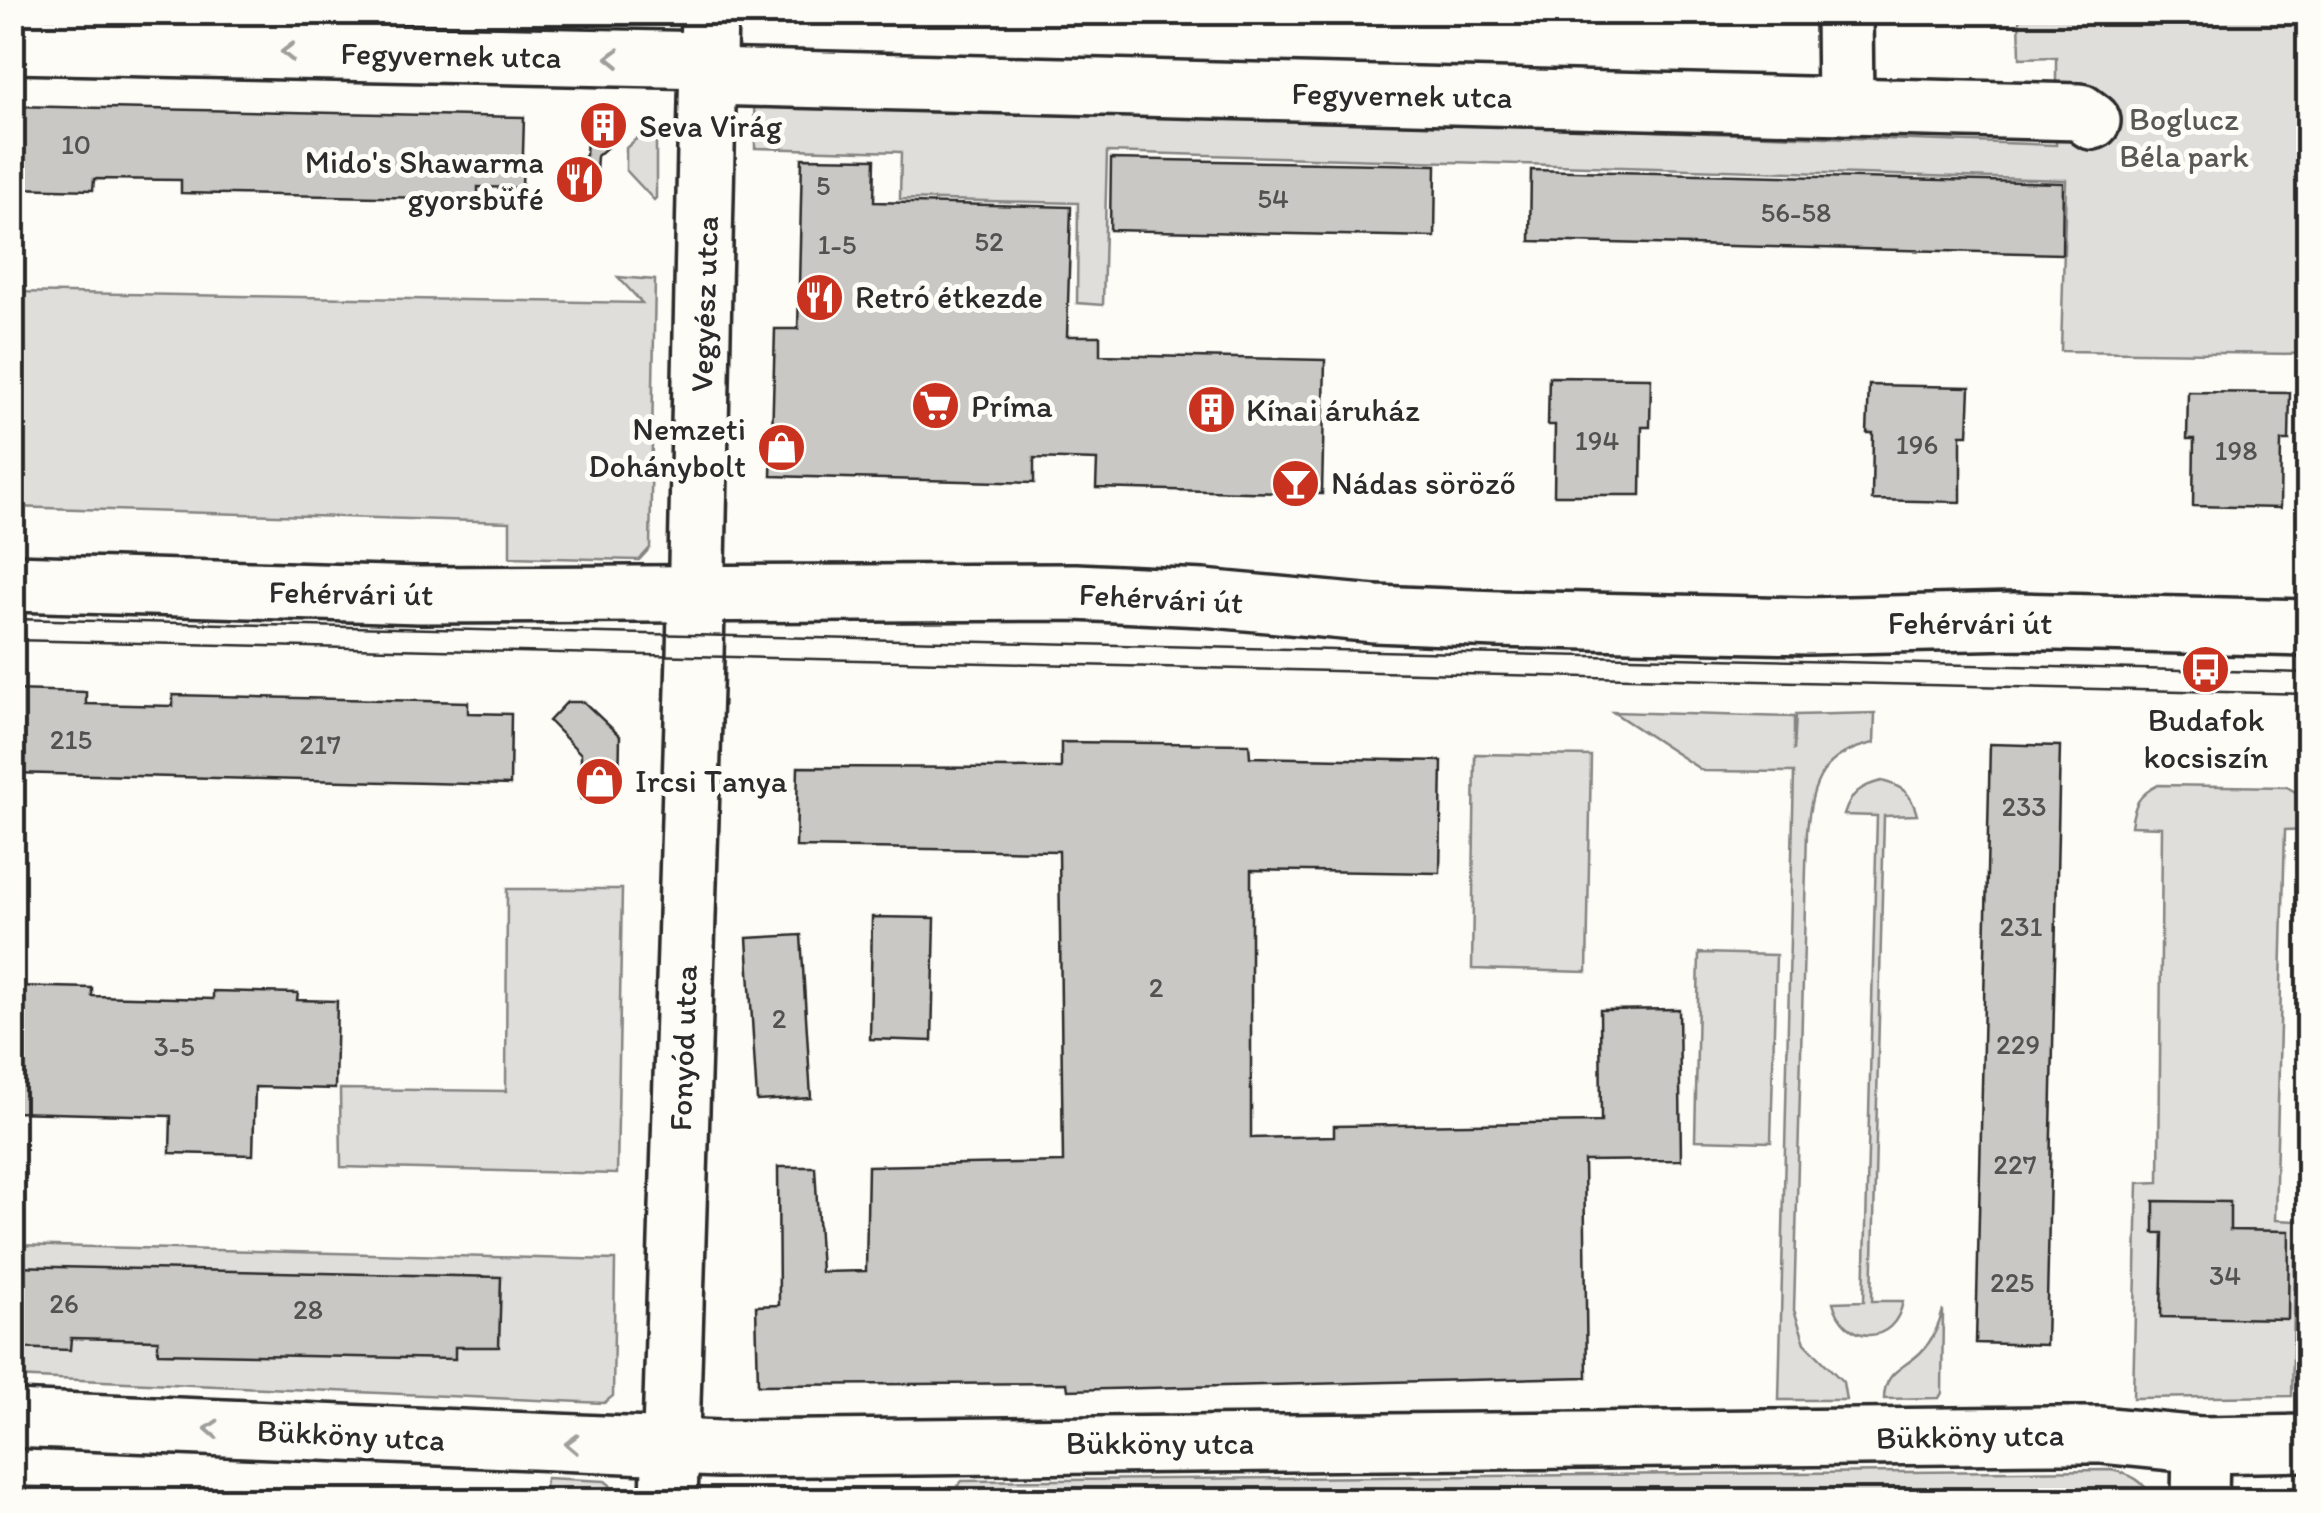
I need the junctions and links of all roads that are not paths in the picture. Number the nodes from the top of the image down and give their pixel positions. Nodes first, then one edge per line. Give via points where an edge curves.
1 (1844, 12) edge
2 (12, 45) edge
3 (710, 50) edge
4 (1845, 106) junction
5 (2092, 121) dead end
6 (12, 582) edge
7 (696, 594) junction
8 (2308, 628) edge
9 (12, 1420) edge
10 (2308, 1443) edge
11 (2201, 1445) junction
12 (670, 1447) junction
13 (669, 1500) edge
14 (2200, 1500) edge

1 - 4 street
3 -> 2 street, Fegyvernek utca
3 - 4 street, Fegyvernek utca
3 - 7 street, Vegyész utca
4 - 5 street, Fegyvernek utca via 2080,112
6 - 7 street, Fehérvári út via 401,594
7 - 8 street, Fehérvári út via 1075,592 1497,619
7 - 12 street, Fonyód utca
12 -> 9 street, Bükköny utca
10 - 11 street, Bükköny utca
11 - 12 street, Bükköny utca via 2084,1435
11 - 14 street
12 - 13 street, Fonyód utca

